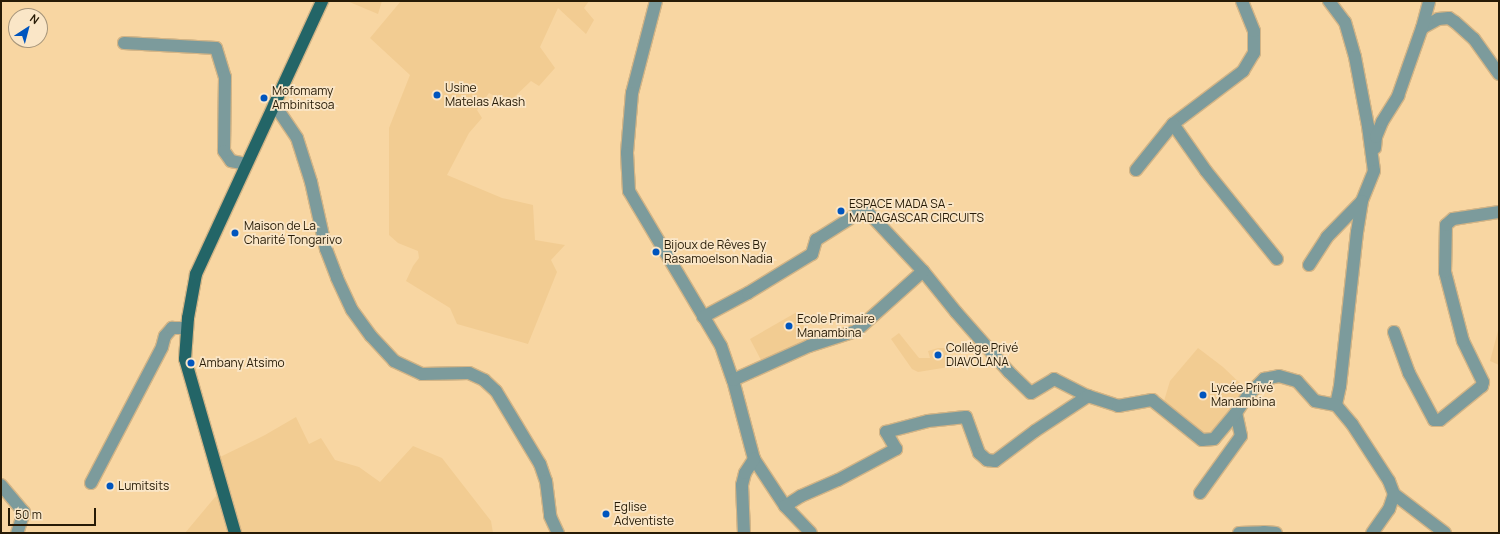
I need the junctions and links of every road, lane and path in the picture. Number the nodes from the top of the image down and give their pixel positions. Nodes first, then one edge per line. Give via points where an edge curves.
1 (322, 1) edge
2 (656, 1) edge
3 (1242, 1) edge
4 (1329, 1) edge
5 (1429, 1) edge
6 (1422, 28) junction
7 (124, 43) dead end
8 (1499, 74) edge
9 (274, 104) junction
10 (1174, 124) junction
11 (246, 164) junction
12 (1136, 170) dead end
13 (1374, 171) junction
14 (1362, 201) junction
15 (1499, 212) edge
16 (1277, 260) dead end
17 (1309, 265) dead end
18 (923, 271) junction
19 (703, 317) junction
20 (187, 328) junction
21 (1394, 332) dead end
22 (733, 380) junction
23 (1088, 396) junction
24 (1336, 404) junction
25 (1236, 413) junction
26 (754, 459) junction
27 (90, 483) dead end
28 (1, 485) edge
29 (1200, 493) dead end
30 (1394, 494) junction
31 (785, 506) junction
32 (17, 533) edge
33 (235, 533) edge
34 (558, 533) edge
35 (744, 533) edge
36 (811, 533) edge
37 (1239, 533) edge
38 (1276, 533) edge
39 (1372, 533) edge
40 (1445, 533) edge

1 - 9 main road
2 - 19 street via 632,93 627,153 629,191
3 - 10 street via 1254,31 1254,53 1242,71
4 - 13 street via 1345,22 1355,57
5 - 6 street
6 - 8 street via 1438,19 1448,18 1455,22 1474,39
6 - 13 street via 1398,96 1376,137
7 - 11 street via 216,48 224,77 224,151 231,161
9 - 11 main road
9 - 34 street via 297,138 311,182 326,249 352,310 394,361 422,374 469,373 484,380 496,391 540,464 546,481 550,516
10 - 12 street
10 - 16 street via 1206,172
11 - 20 main road via 196,274
13 - 14 street
14 - 17 street via 1327,237
14 - 24 street via 1356,232
15 - 21 street via 1452,219 1446,226 1445,272 1463,341 1483,382 1482,386 1440,420 1434,420 1408,373
18 - 19 street via 865,209 816,240 812,254
18 - 22 street via 856,331 809,346
18 - 23 street via 956,312 1031,393 1054,380
19 - 22 street via 721,346
20 - 27 street via 172,328 165,336 162,347
20 - 33 main road via 185,359
22 - 26 street
23 - 25 street via 1118,406 1152,400 1202,440 1214,439
23 - 31 street via 995,461 987,460 979,453 966,417 928,421 886,432 896,449
24 - 25 street via 1315,401 1297,381 1279,376 1264,379 1248,395
24 - 30 street via 1377,462
25 - 29 street via 1242,436
26 - 31 street
26 - 35 street via 745,473 742,485
28 - 32 street via 24,512
30 - 39 street via 1389,509
30 - 40 street
31 - 36 street
37 - 38 street

